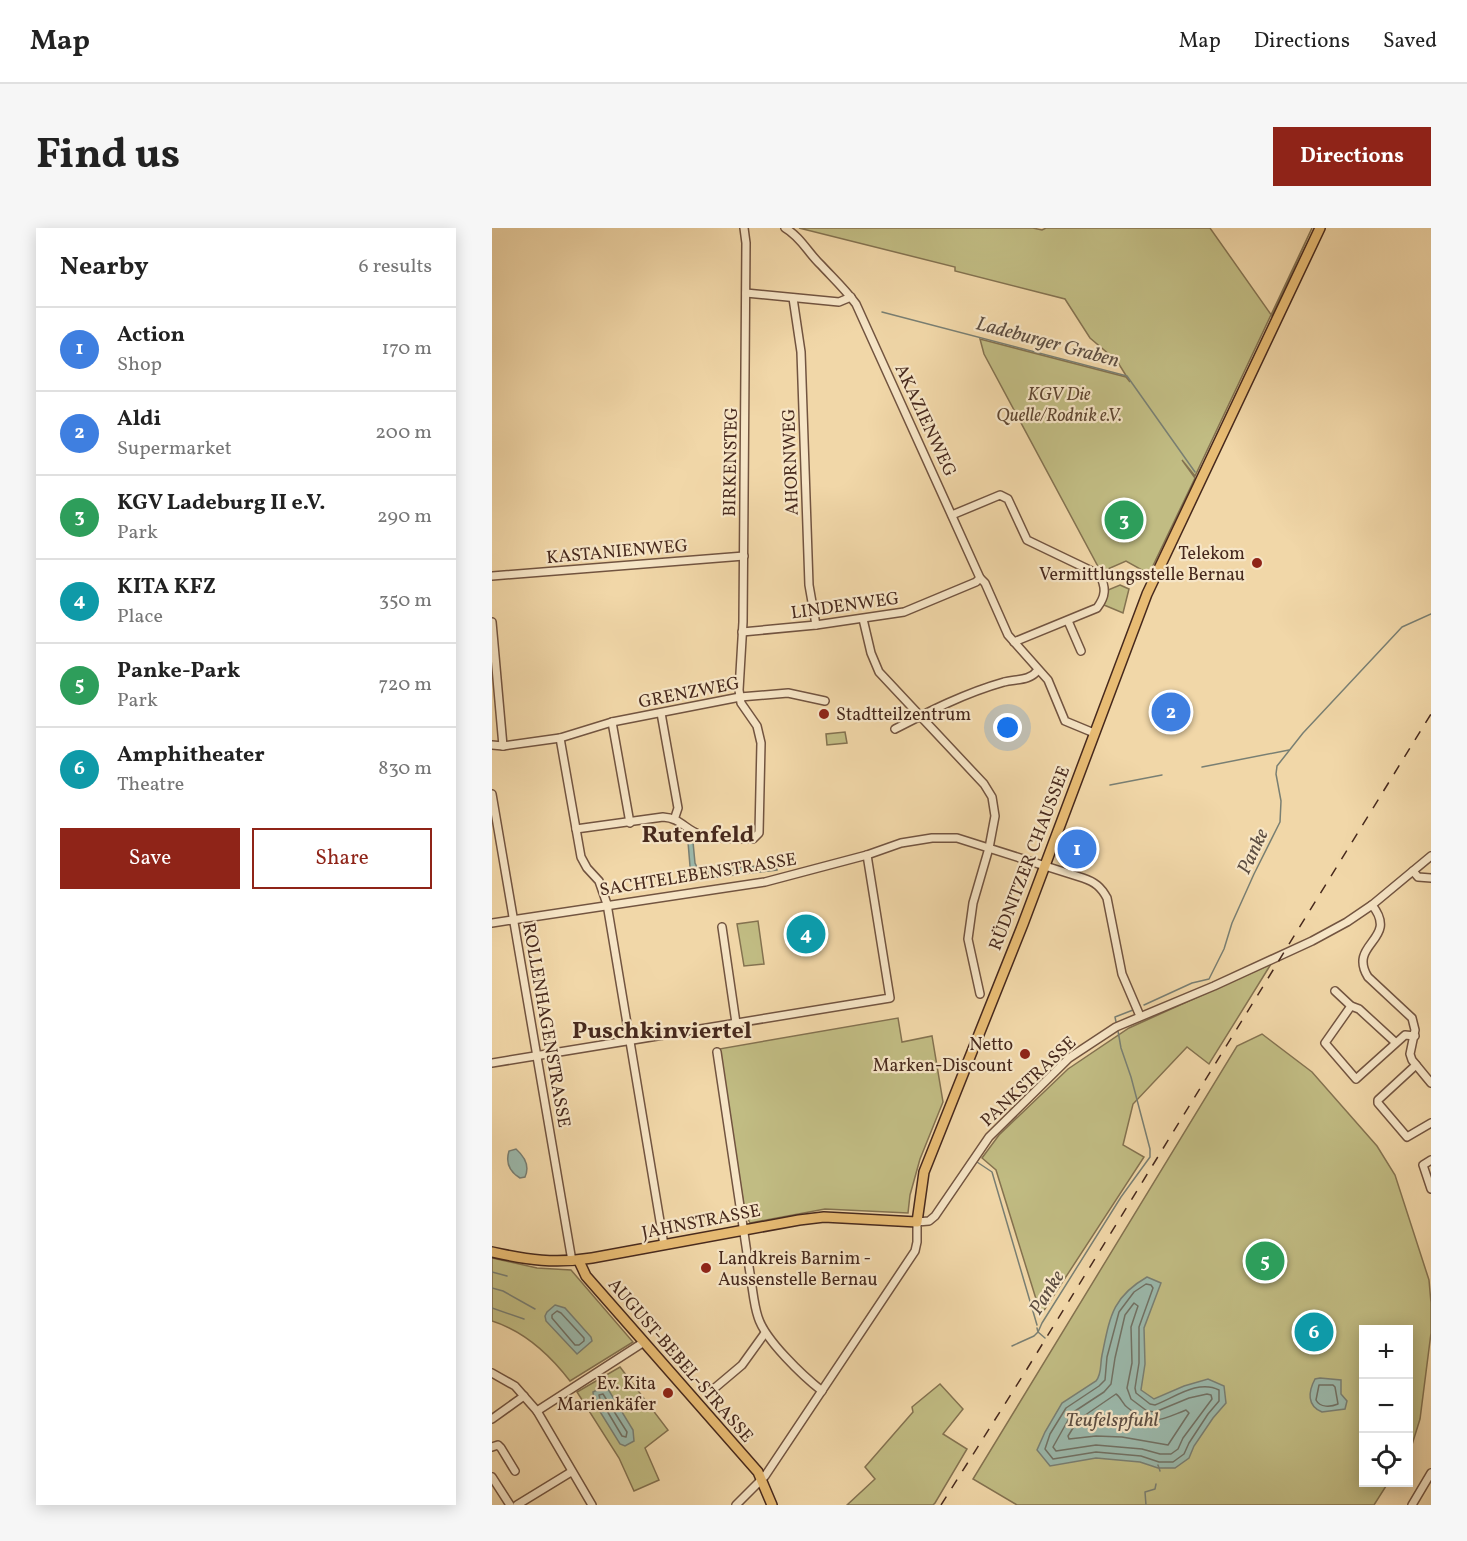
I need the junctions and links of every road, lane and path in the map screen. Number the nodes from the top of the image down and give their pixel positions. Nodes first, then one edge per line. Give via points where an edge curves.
1 (744, 228) edge
2 (785, 228) edge
3 (1320, 228) edge
4 (746, 293) junction
5 (851, 297) junction
6 (793, 298) junction
7 (952, 515) junction
8 (744, 556) junction
9 (492, 576) edge
10 (980, 578) junction
11 (863, 619) junction
12 (1068, 621) junction
13 (492, 622) edge
14 (816, 625) junction
15 (742, 632) junction
16 (1014, 642) junction
17 (1081, 651) dead end
18 (1038, 670) junction
19 (740, 697) junction
20 (825, 701) dead end
21 (661, 713) junction
22 (920, 715) junction
23 (612, 722) junction
24 (895, 729) dead end
25 (1094, 734) junction
26 (560, 738) junction
27 (492, 746) edge
28 (503, 746) junction
29 (492, 794) edge
30 (675, 818) junction
31 (630, 823) junction
32 (576, 829) junction
33 (989, 848) junction
34 (867, 855) junction
35 (1431, 856) edge
36 (1045, 866) junction
37 (1413, 872) junction
38 (1431, 878) edge
39 (607, 904) junction
40 (1372, 905) junction
41 (514, 919) junction
42 (492, 923) edge
43 (722, 927) dead end
44 (1335, 991) dead end
45 (980, 994) dead end
46 (1351, 1006) junction
47 (1140, 1016) junction
48 (736, 1023) junction
49 (1414, 1036) junction
50 (629, 1040) junction
51 (1395, 1042) junction
52 (717, 1052) dead end
53 (536, 1055) junction
54 (492, 1063) edge
55 (1416, 1065) junction
56 (1431, 1083) edge
57 (1431, 1123) edge
58 (1431, 1160) edge
59 (1431, 1189) edge
60 (916, 1221) junction
61 (744, 1230) junction
62 (664, 1245) junction
63 (492, 1252) edge
64 (575, 1261) junction
65 (765, 1333) junction
66 (644, 1342) junction
67 (492, 1373) edge
68 (822, 1391) junction
69 (710, 1392) dead end
70 (524, 1396) junction
71 (537, 1411) junction
72 (492, 1419) edge
73 (492, 1447) edge
74 (515, 1471) dead end
75 (572, 1472) junction
76 (1431, 1473) edge
77 (492, 1477) edge
78 (762, 1480) junction
79 (510, 1505) edge
80 (517, 1505) edge
81 (592, 1505) edge
82 (736, 1505) edge
83 (772, 1505) edge
84 (1412, 1505) edge

1 - 4 street, BIRKENSTEG
2 - 5 street, AKAZIENWEG via 798,237
3 - 25 main road, RÜDNITZER CHAUSSEE via 1147,594
4 - 6 street
4 - 8 street, BIRKENSTEG
5 - 6 street via 839,302
5 - 7 street, AKAZIENWEG
6 - 14 street, AHORNWEG via 801,352 809,585
7 - 10 street, AKAZIENWEG
7 - 12 street via 1004,495 1027,540 1100,575 1105,588 1102,602
8 - 9 street, KASTANIENWEG
8 - 15 street, BIRKENSTEG
10 - 11 street, LINDENWEG via 904,612
10 - 16 street, AKAZIENWEG
11 - 14 street, LINDENWEG
11 - 22 street via 874,663 888,684
12 - 16 street
12 - 17 street
13 - 28 street
14 - 15 street, LINDENWEG
15 - 19 street, BIRKENSTEG
16 - 18 street, AKAZIENWEG
18 - 22 street via 1034,675 964,696
18 - 25 street, AKAZIENWEG via 1048,680 1065,721
19 - 20 street, GRENZWEG via 788,693
19 - 21 street, GRENZWEG
19 - 30 street via 744,710 757,726 761,743 759,833 753,839 709,837 690,830
21 - 23 street, GRENZWEG
21 - 30 street via 678,808
22 - 24 street
22 - 33 street via 992,797 995,816
23 - 26 street, GRENZWEG
23 - 31 street
25 - 36 main road, RÜDNITZER CHAUSSEE
26 - 28 street, GRENZWEG
26 - 32 street
27 - 28 street, GRENZWEG
29 - 41 street, ROLLENHAGENSTRASSE
30 - 31 street
31 - 32 street
32 - 39 street via 581,857 599,881
33 - 34 street, SACHTELEBENSTRASSE via 957,838 932,838 900,843
33 - 36 street, SACHTELEBENSTRASSE
33 - 45 street via 973,903 968,939
34 - 39 street, SACHTELEBENSTRASSE via 758,883
34 - 48 street via 890,998
35 - 37 street, PANKSTRASSE
36 - 47 street, SACHTELEBENSTRASSE via 1101,888 1107,898 1122,974
36 - 60 main road, RÜDNITZER CHAUSSEE via 924,1172
37 - 38 street
37 - 40 street, PANKSTRASSE
39 - 41 street, SACHTELEBENSTRASSE
39 - 50 street
40 - 47 street, PANKSTRASSE via 1288,952
40 - 49 street via 1381,927 1364,952 1364,970 1412,1018
41 - 42 street, SACHTELEBENSTRASSE
41 - 53 street, ROLLENHAGENSTRASSE
43 - 48 street
44 - 46 street
46 - 51 street
46 - 51 street via 1325,1043 1356,1079
47 - 60 street, PANKSTRASSE via 1116,1027 1057,1069 989,1137 935,1216 929,1221
48 - 50 street
49 - 51 street via 1405,1035
49 - 55 street via 1410,1054
50 - 53 street
50 - 62 street
52 - 61 street
53 - 54 street
53 - 64 street, ROLLENHAGENSTRASSE
55 - 56 street
55 - 57 street via 1378,1103 1407,1137
58 - 59 street via 1423,1165
60 - 61 main road, JAHNSTRASSE via 824,1217
60 - 68 street via 915,1251
61 - 62 main road, JAHNSTRASSE
61 - 65 street via 758,1317
62 - 64 main road, JAHNSTRASSE
63 - 64 main road, JAHNSTRASSE via 536,1261
64 - 66 main road, AUGUST-BEBEL-STRASSE
65 - 68 street
65 - 69 street via 742,1365
66 - 71 street
66 - 78 main road, AUGUST-BEBEL-STRASSE
67 - 70 street
68 - 78 street
70 - 71 street
70 - 72 street
71 - 75 street
73 - 74 street via 501,1448
75 - 80 street
75 - 81 street
76 - 84 street
77 - 79 street
78 - 82 street
78 - 83 main road, AUGUST-BEBEL-STRASSE

